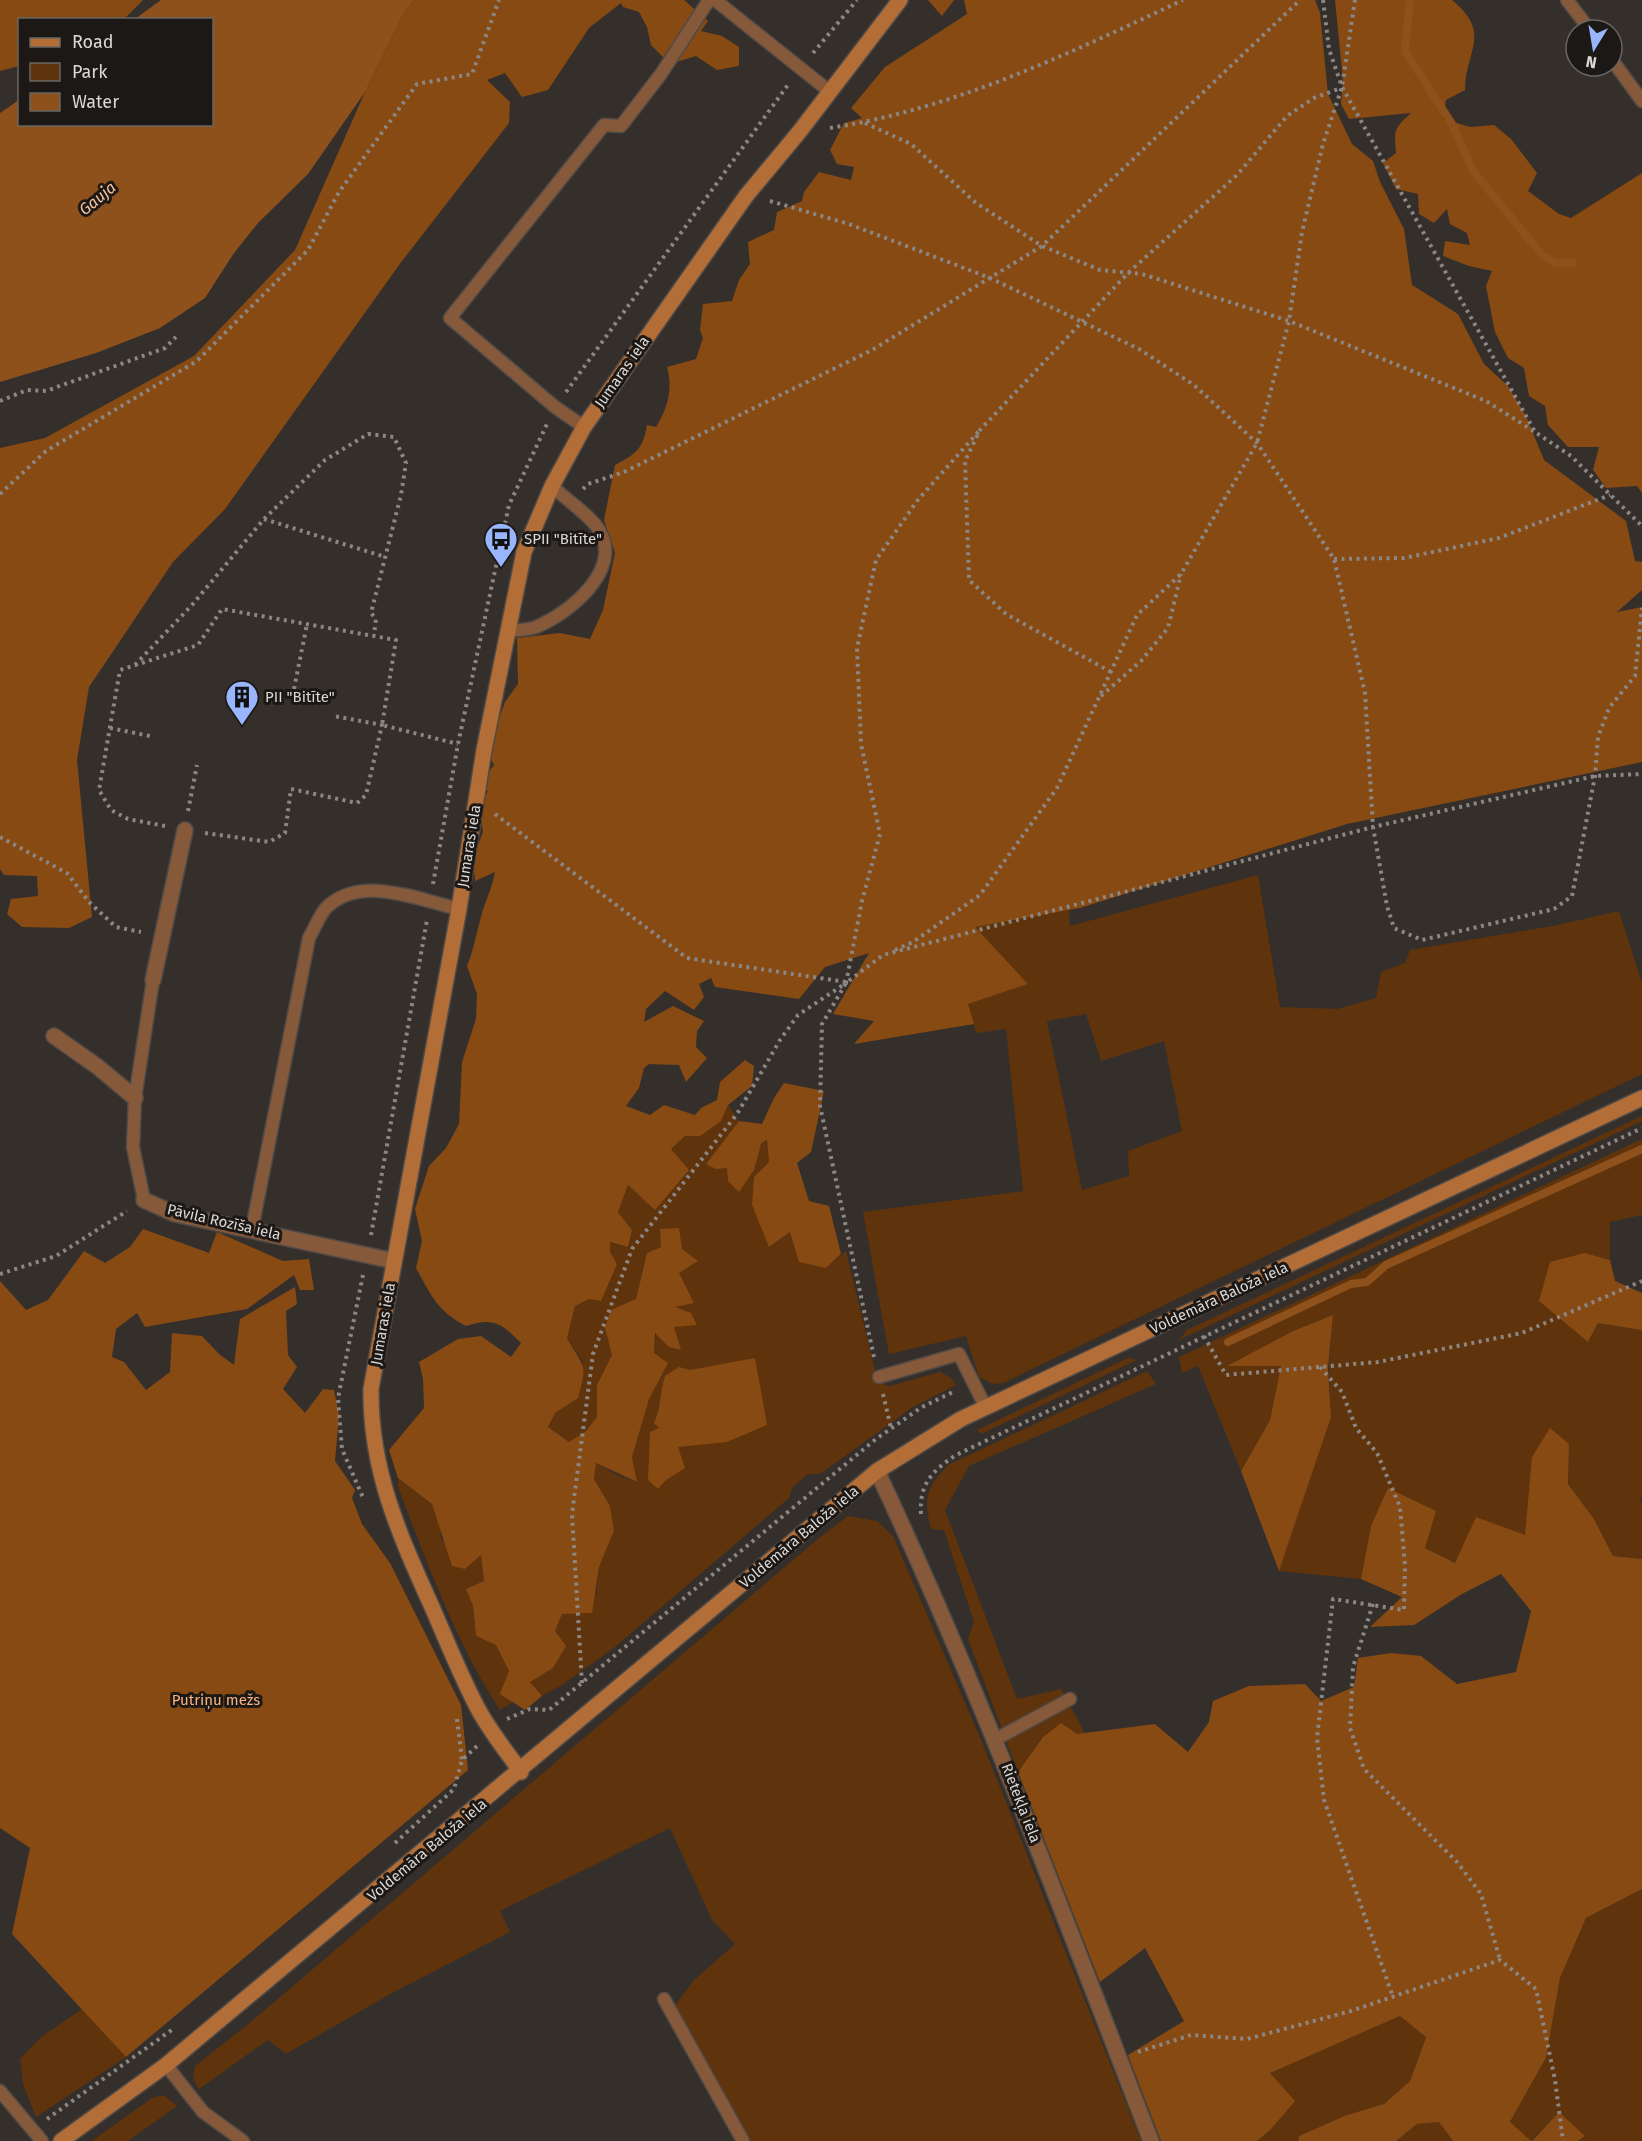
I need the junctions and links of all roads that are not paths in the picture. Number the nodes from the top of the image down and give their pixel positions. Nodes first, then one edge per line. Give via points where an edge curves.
1 (709, 0) edge
2 (715, 0) edge
3 (900, 0) edge
4 (1567, 0) edge
5 (1581, 18) edge
6 (1624, 76) edge
7 (829, 91) junction
8 (1642, 101) edge
9 (584, 427) junction
10 (552, 486) junction
11 (508, 631) junction
12 (185, 830) road end
13 (459, 909) junction
14 (153, 980) joint
15 (54, 1036) dead end
16 (135, 1098) junction
17 (1642, 1098) edge
18 (144, 1200) joint
19 (252, 1229) junction
20 (394, 1261) junction
21 (879, 1377) road end
22 (986, 1408) junction
23 (877, 1471) junction
24 (1070, 1699) dead end
25 (996, 1739) junction
26 (521, 1772) junction
27 (664, 1999) dead end
28 (166, 2065) junction
29 (0, 2091) edge
30 (42, 2141) edge
31 (61, 2141) edge
32 (243, 2141) edge
33 (743, 2141) edge
34 (1151, 2141) edge

1 - 9 lane via 661,74 621,126 604,125 450,318
2 - 7 lane
3 - 7 street, Jumaras iela
4 - 5 lane
6 - 8 lane
7 - 9 street, Jumaras iela via 746,195
9 - 10 street, Jumaras iela
10 - 11 street, Jumaras iela via 524,552
10 - 11 lane via 599,530 605,549 602,569 585,596 566,610 534,628
11 - 13 street, Jumaras iela
12 - 14 street
13 - 19 lane via 390,892 360,891 345,895 325,910 309,938
13 - 20 street, Jumaras iela
14 - 16 lane
15 - 16 street
16 - 18 lane via 133,1147
17 - 22 street, Voldemāra Baloža iela
18 - 19 street, Pāvila Rozīša iela via 175,1214
19 - 20 street, Pāvila Rozīša iela
20 - 26 street, Jumaras iela via 371,1389 370,1426 375,1453 388,1503 475,1704
21 - 22 lane via 959,1354
22 - 23 street, Voldemāra Baloža iela
23 - 25 street, Rietekļa iela
23 - 26 street, Voldemāra Baloža iela
24 - 25 lane
25 - 34 street, Rietekļa iela
26 - 28 street, Voldemāra Baloža iela
27 - 33 lane
28 - 31 street, Voldemāra Baloža iela
28 - 32 lane via 202,2112
29 - 30 lane

